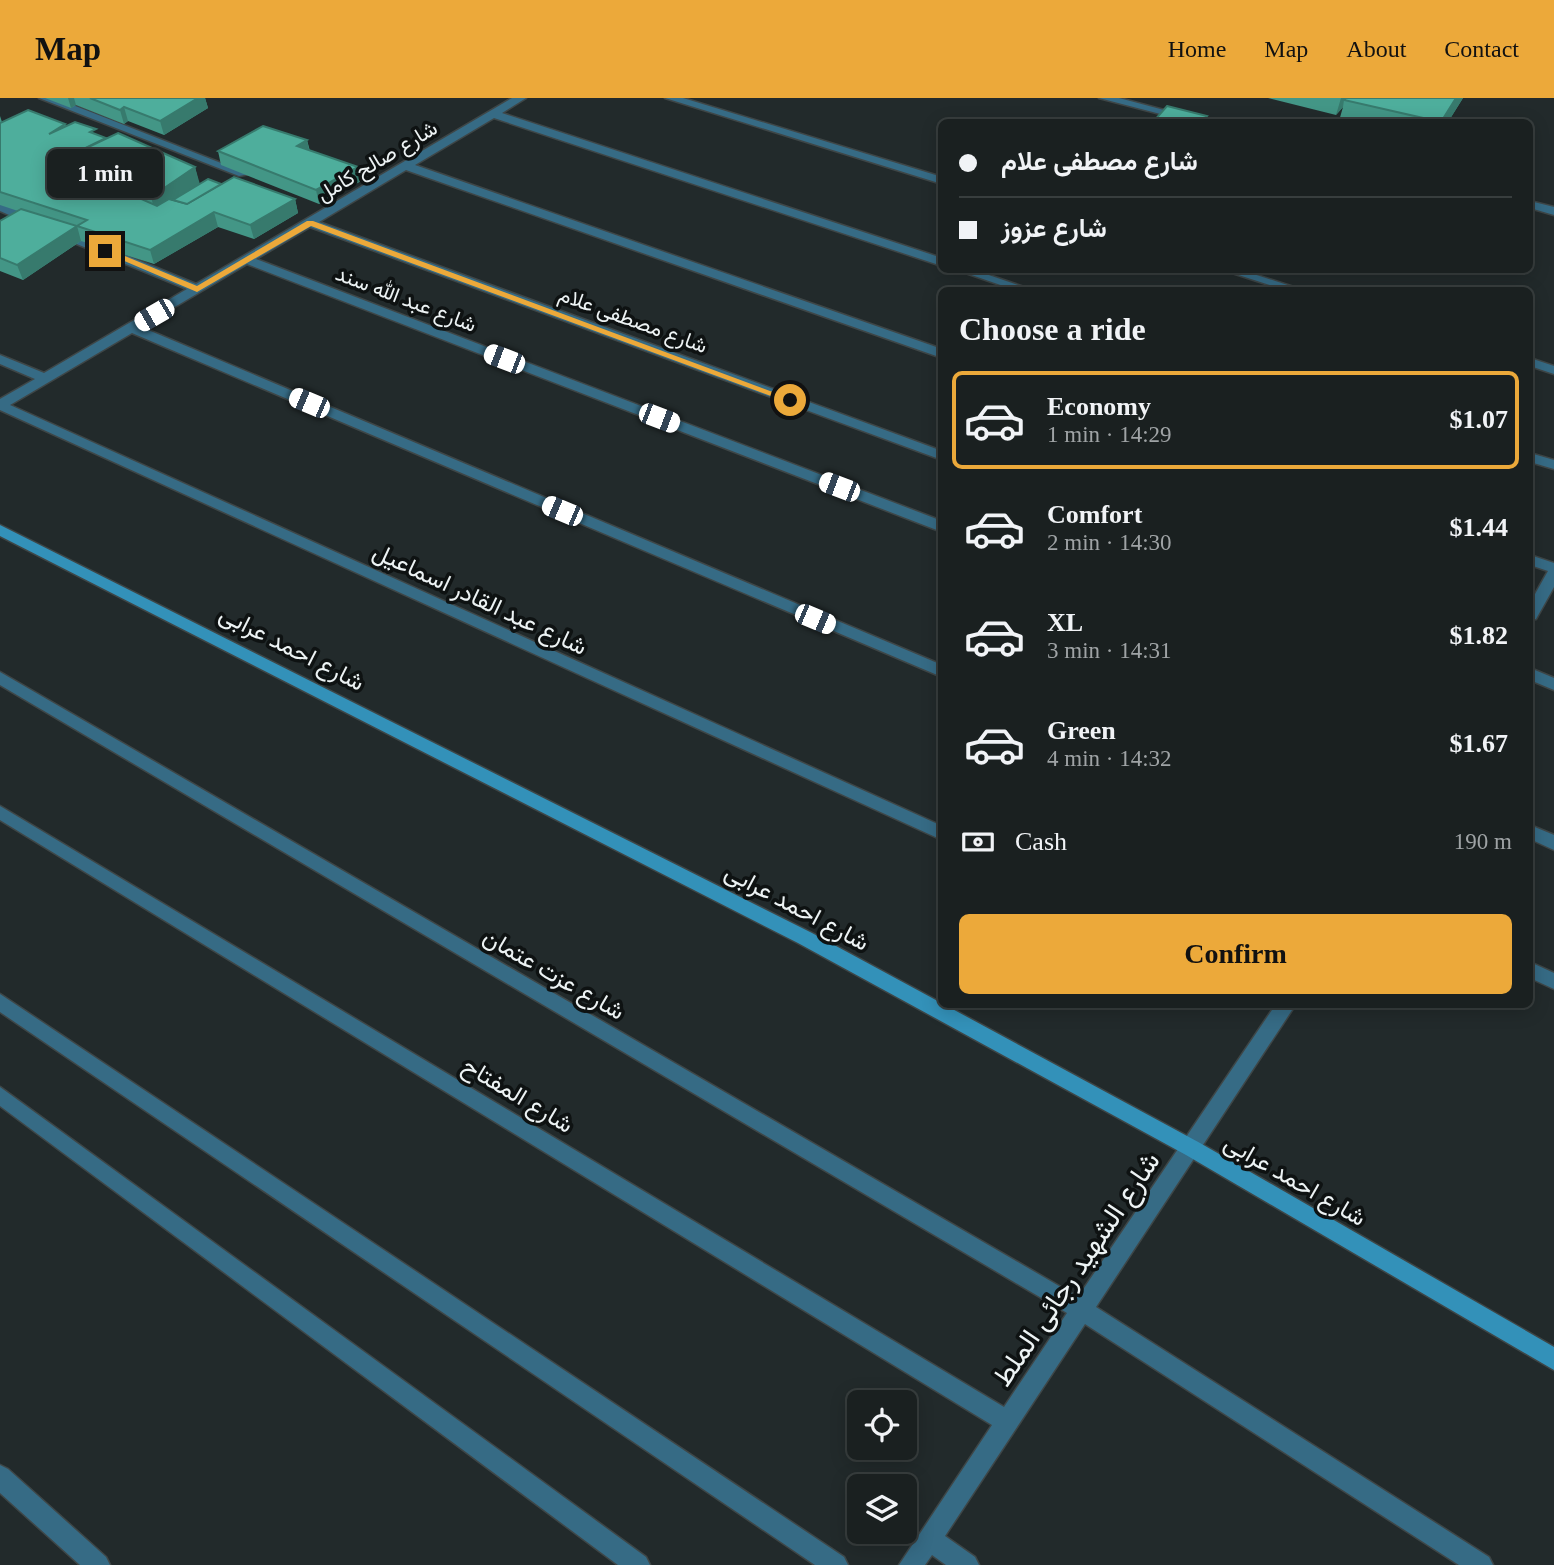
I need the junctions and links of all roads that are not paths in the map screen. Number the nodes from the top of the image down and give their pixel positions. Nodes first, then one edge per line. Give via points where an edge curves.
1 (45, 98) edge
2 (520, 98) edge
3 (671, 98) edge
4 (1105, 98) edge
5 (493, 114) junction
6 (1191, 119) edge
7 (406, 166) junction
8 (255, 178) edge
9 (938, 180) edge
10 (319, 204) edge
11 (1533, 206) edge
12 (0, 207) edge
13 (334, 209) junction
14 (1554, 211) edge
15 (310, 223) junction
16 (247, 260) junction
17 (938, 261) edge
18 (973, 273) edge
19 (1239, 273) edge
20 (1017, 287) edge
21 (1287, 287) edge
22 (197, 289) junction
23 (132, 328) junction
24 (938, 353) edge
25 (0, 359) edge
26 (1533, 363) edge
27 (1554, 370) edge
28 (44, 378) junction
29 (0, 405) edge
30 (938, 455) edge
31 (1533, 458) edge
32 (1554, 465) edge
33 (938, 525) edge
34 (0, 530) edge
35 (1533, 560) edge
36 (1554, 568) edge
37 (1554, 574) edge
38 (1533, 610) edge
39 (938, 670) edge
40 (1533, 675) edge
41 (0, 678) edge
42 (1554, 684) edge
43 (0, 812) edge
44 (938, 832) edge
45 (1533, 833) edge
46 (1554, 843) edge
47 (1533, 971) edge
48 (1554, 981) edge
49 (0, 1002) edge
50 (1284, 1008) edge
51 (0, 1095) edge
52 (1193, 1149) junction
53 (1083, 1311) junction
54 (1554, 1359) edge
55 (1008, 1422) junction
56 (0, 1477) edge
57 (929, 1539) junction
58 (98, 1565) edge
59 (638, 1565) edge
60 (836, 1565) edge
61 (911, 1565) edge
62 (967, 1565) edge
63 (1481, 1565) edge

1 - 8 street
2 - 5 street, شارع صالح كامل
3 - 9 street
4 - 6 street
5 - 7 street, شارع صالح كامل
5 - 17 street
7 - 13 street, شارع صالح كامل
7 - 24 street
10 - 13 street
11 - 14 street
12 - 22 street
13 - 15 street, شارع صالح كامل
15 - 16 street, شارع صالح كامل
15 - 30 street, شارع مصطفى علام
16 - 22 street, شارع صالح كامل
16 - 33 street, شارع عبد الله سند
18 - 20 street
19 - 21 street
22 - 23 street, شارع صالح كامل
23 - 28 street, شارع صالح كامل
23 - 39 street
25 - 28 street
26 - 27 street
28 - 29 street, شارع صالح كامل
29 - 44 street, شارع عبد القادر اسماعيل
31 - 32 street
34 - 52 street, شارع احمد عرابى via 805,938
35 - 36 street
37 - 38 street
40 - 42 street
41 - 53 street, شارع عزت عتمان
43 - 55 street, شارع المفتاح
45 - 46 street
47 - 48 street
49 - 60 street
50 - 52 street, شارع الشهيد رجائى الملط
51 - 59 street
52 - 53 street, شارع الشهيد رجائى الملط
52 - 54 street, شارع احمد عرابى
53 - 55 street, شارع الشهيد رجائى الملط
53 - 63 street, شارع عزت عتمان
55 - 57 street, شارع الشهيد رجائى الملط
56 - 58 street
57 - 61 street, شارع الشهيد رجائى الملط
57 - 62 street

